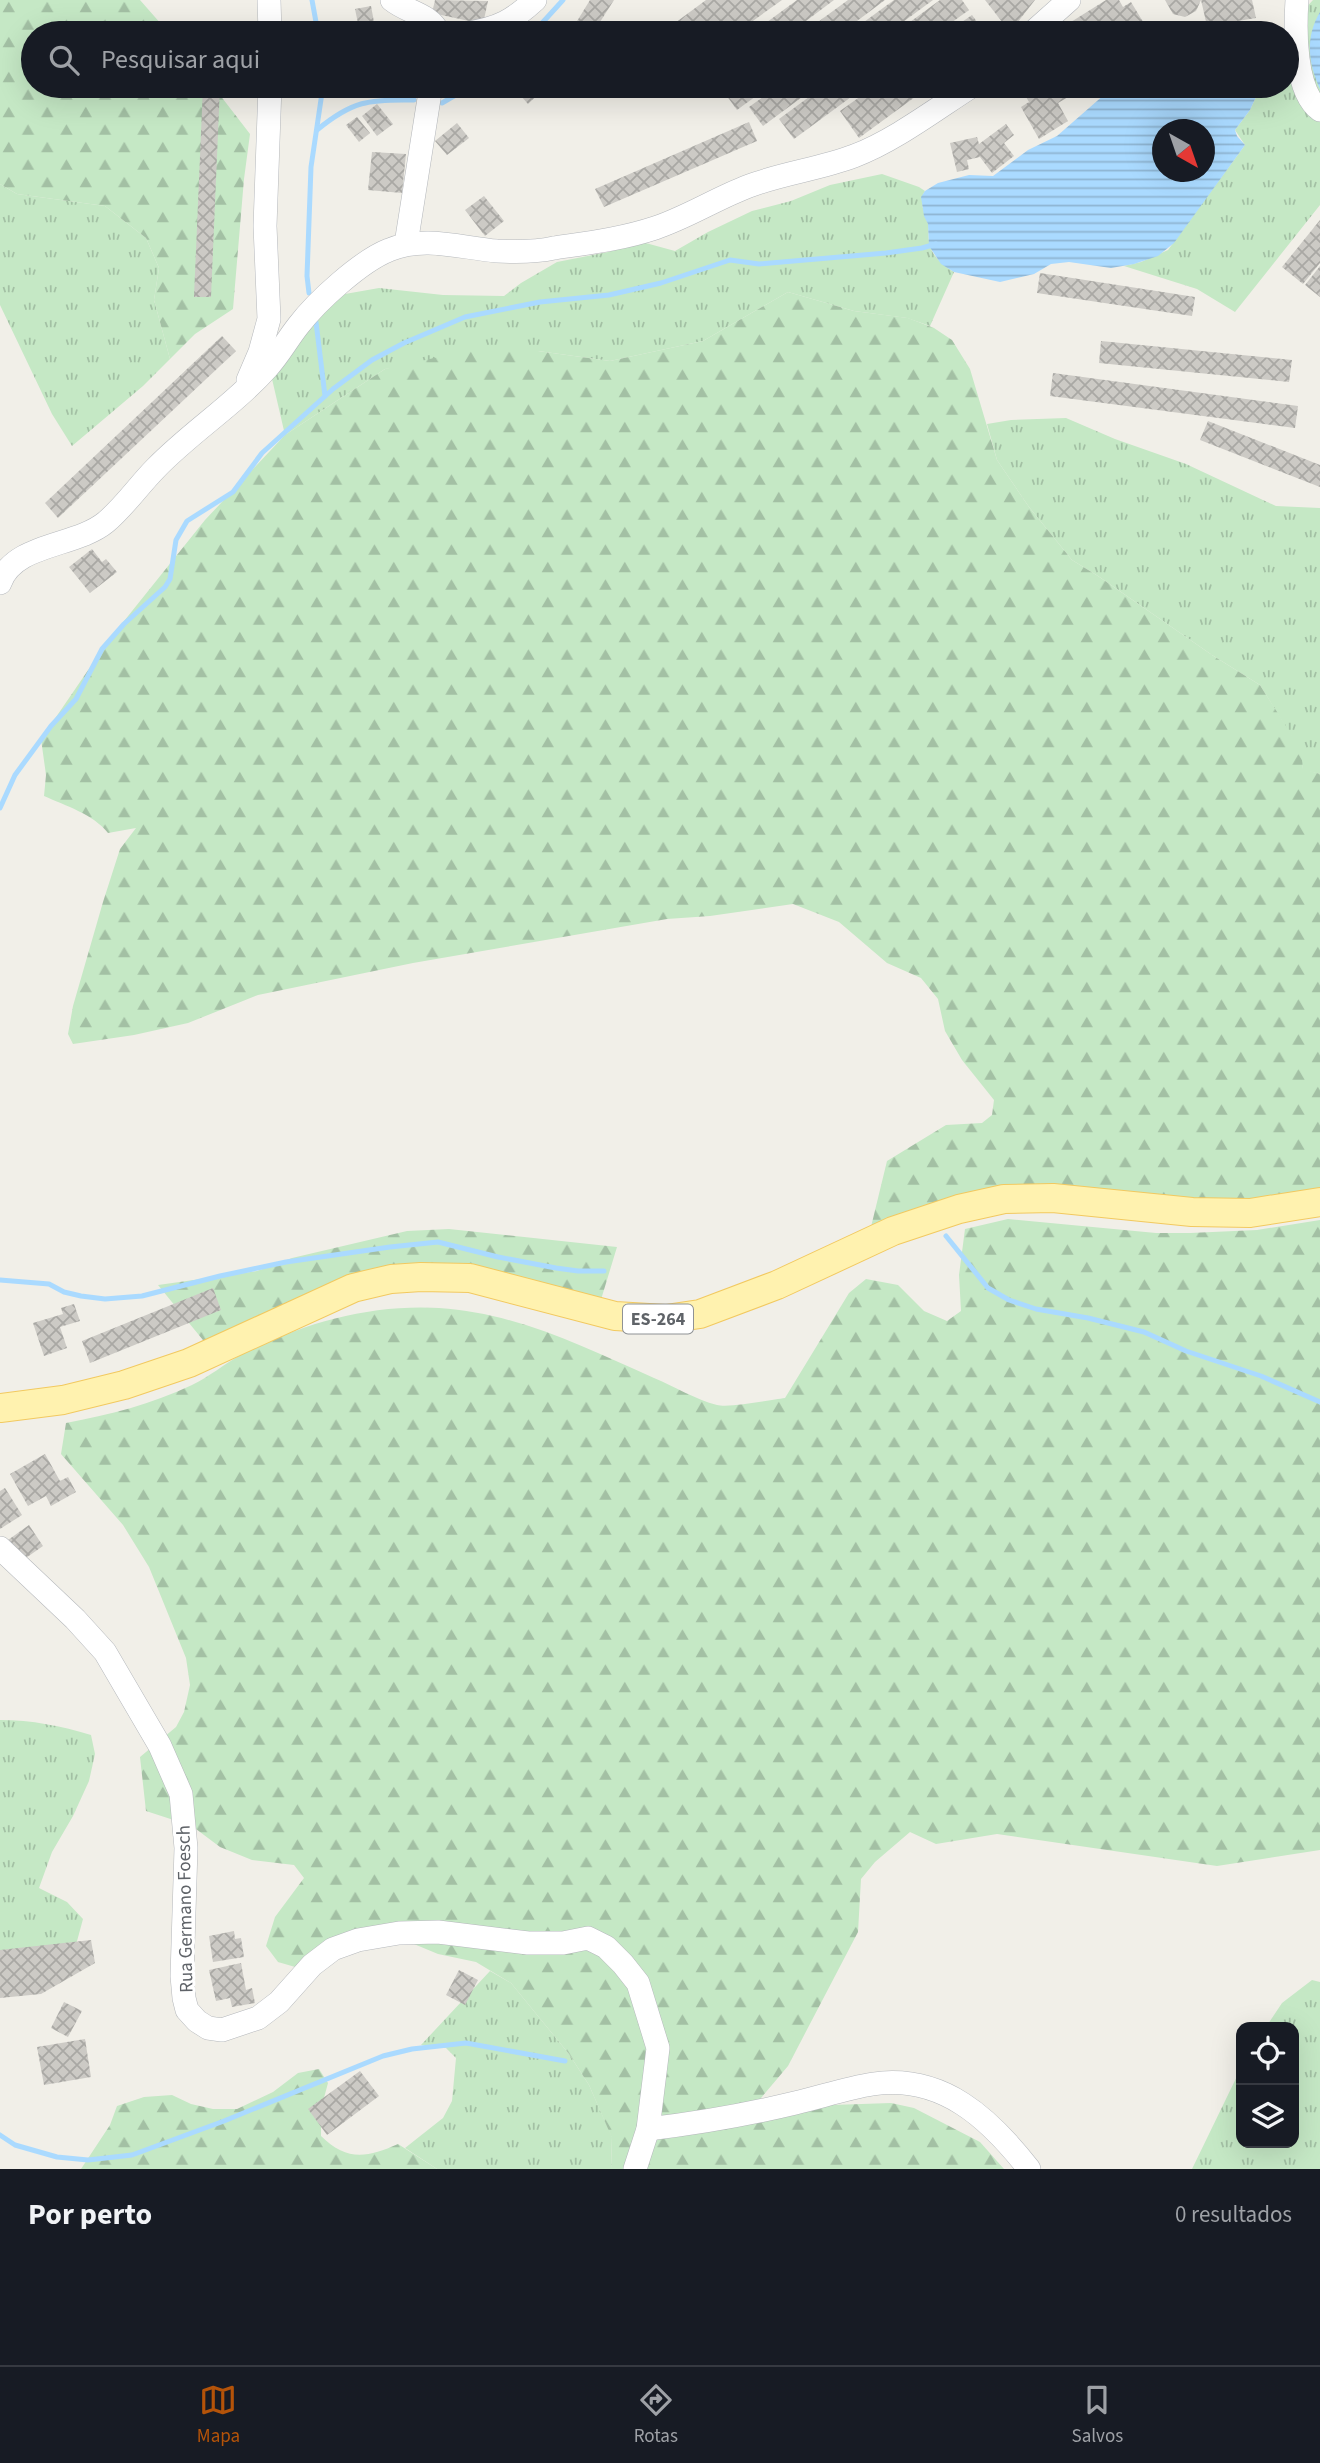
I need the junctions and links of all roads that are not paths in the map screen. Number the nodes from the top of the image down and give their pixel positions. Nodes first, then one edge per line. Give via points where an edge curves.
1 (269, 0) edge
2 (392, 0) edge
3 (535, 0) edge
4 (1069, 0) edge
5 (1297, 0) edge
6 (270, 21) edge
7 (430, 21) edge
8 (511, 21) edge
9 (1045, 21) edge
10 (1295, 21) edge
11 (1299, 58) edge
12 (270, 98) edge
13 (429, 98) edge
14 (954, 98) edge
15 (1320, 110) edge
16 (406, 244) junction
17 (244, 391) junction
18 (0, 583) edge
19 (1320, 1202) edge
20 (0, 1408) edge
21 (0, 1548) edge
22 (648, 2129) junction
23 (635, 2169) edge
24 (1029, 2169) edge

1 - 6 street
2 - 7 street
3 - 8 street
4 - 9 street
5 - 10 street
11 - 15 street via 1307,97
12 - 17 street via 265,226 269,319
13 - 16 street
14 - 16 street via 855,156 750,186 633,235 538,251
16 - 17 street via 368,263 316,304 282,351
17 - 18 street via 156,468 105,523 75,540 25,557
19 - 20 main road, ES-264 via 1250,1213 1053,1198 1004,1199 893,1231 777,1285 700,1314 666,1319 615,1317 470,1278 391,1279 353,1288 189,1363 124,1385 63,1400
21 - 22 street, Rua Germano Foesch via 105,1652 160,1746 181,1794 186,1849 182,1976 187,2010 197,2021 222,2031 258,2018 312,1965 333,1949 358,1940 438,1932 527,1942 588,1938 606,1947 623,1964 638,1983 647,2009 658,2048
22 - 23 street, Rua Germano Foesch
22 - 24 street via 710,2122 875,2084 904,2084 950,2096 982,2116

